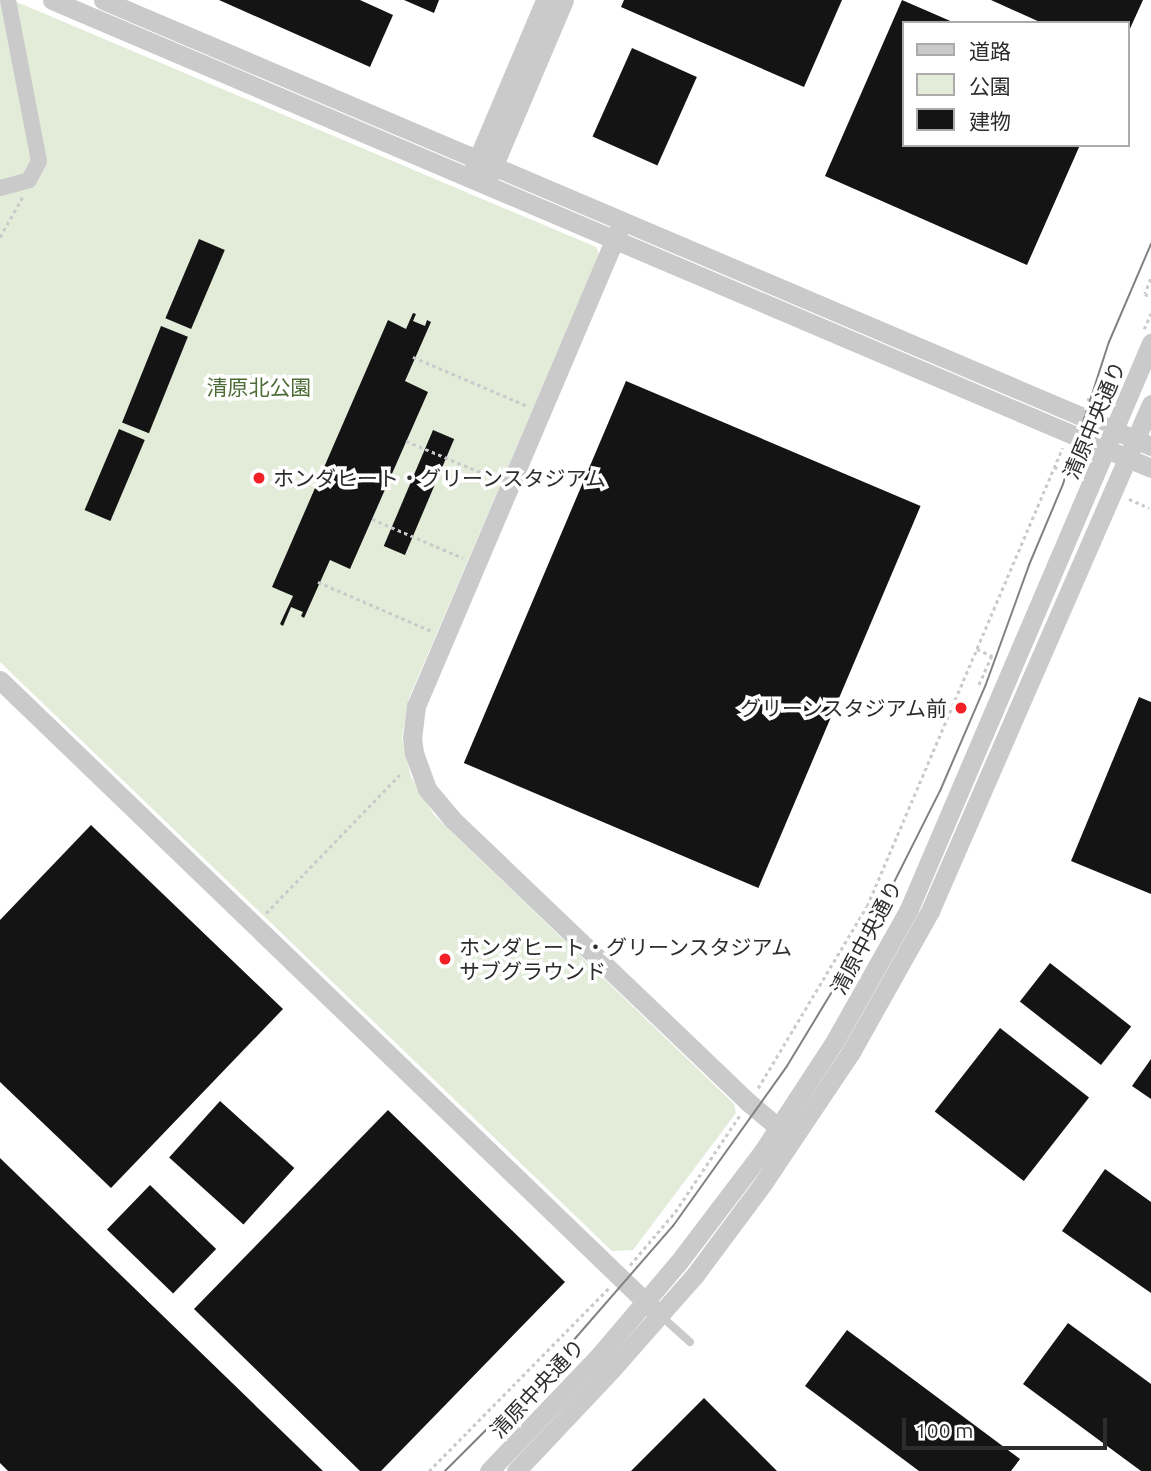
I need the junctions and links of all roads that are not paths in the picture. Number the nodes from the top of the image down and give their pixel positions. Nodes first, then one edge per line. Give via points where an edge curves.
1 (8, 0) edge
2 (52, 0) edge
3 (103, 0) edge
4 (545, 0) edge
5 (564, 0) edge
6 (482, 173) junction
7 (0, 188) edge
8 (618, 231) junction
9 (1151, 344) edge
10 (1151, 404) edge
11 (1114, 430) junction
12 (1143, 443) edge
13 (1106, 449) junction
14 (1127, 458) junction
15 (1151, 468) edge
16 (0, 680) edge
17 (779, 1128) junction
18 (653, 1309) junction
19 (690, 1342) dead end
20 (489, 1471) edge
21 (516, 1471) edge

1 - 7 street via 38,161 29,180
2 - 6 street
3 - 6 street
4 - 6 street
5 - 6 street
6 - 8 street
8 - 11 street
8 - 13 street
8 - 17 street via 416,706 414,753 428,789 452,819
9 - 11 street, 清原中央通り
10 - 12 street, 清原中央通り
11 - 12 street
11 - 13 street, 清原中央通り
12 - 14 street, 清原中央通り
13 - 14 street
13 - 17 street, 清原中央通り via 909,909 835,1041
14 - 15 street
14 - 18 street, 清原中央通り via 930,911 851,1052 795,1137 703,1264
16 - 18 street
17 - 18 street, 清原中央通り
18 - 19 lane
18 - 20 street, 清原中央通り
18 - 21 street, 清原中央通り

